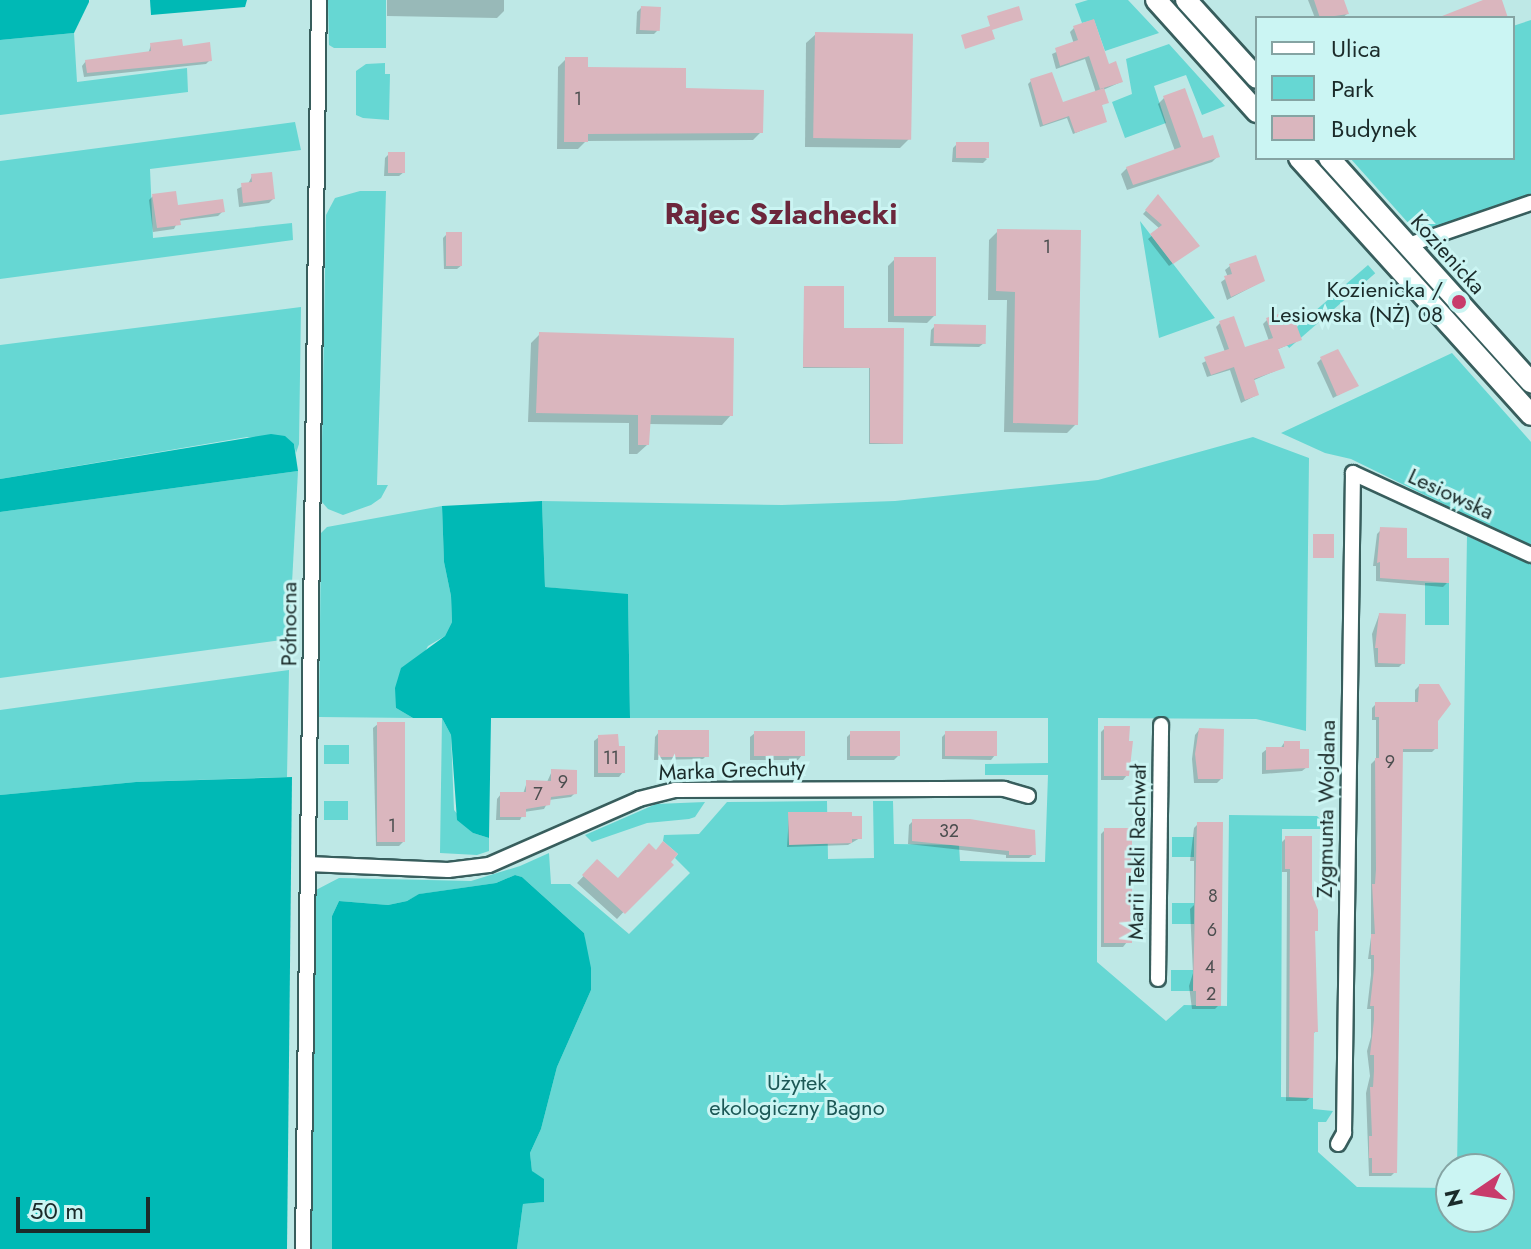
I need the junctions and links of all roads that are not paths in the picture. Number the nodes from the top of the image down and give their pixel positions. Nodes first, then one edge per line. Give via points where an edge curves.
1 (319, 0) edge
2 (1156, 0) edge
3 (1186, 0) edge
4 (1255, 76) edge
5 (1255, 110) edge
6 (1301, 160) edge
7 (1331, 160) edge
8 (1531, 203) edge
9 (1408, 245) junction
10 (1531, 382) edge
11 (1531, 415) edge
12 (1353, 473) joint
13 (1531, 555) edge
14 (1161, 725) dead end
15 (1028, 796) dead end
16 (308, 864) junction
17 (1158, 979) dead end
18 (1338, 1144) dead end
19 (303, 1249) edge

1 - 16 street, Północna
2 - 5 main road
3 - 4 main road
6 - 11 main road
7 - 9 main road, Kozienicka
8 - 9 street
9 - 10 main road, Kozienicka
12 - 13 street, Lesiowska
12 - 18 street, Zygmunta Wojdana via 1344,1133
14 - 17 street, Marii Tekli Rachwał
15 - 16 street, Marka Grechuty via 1004,789 675,790 639,799 508,860 480,867
16 - 19 street, Północna

